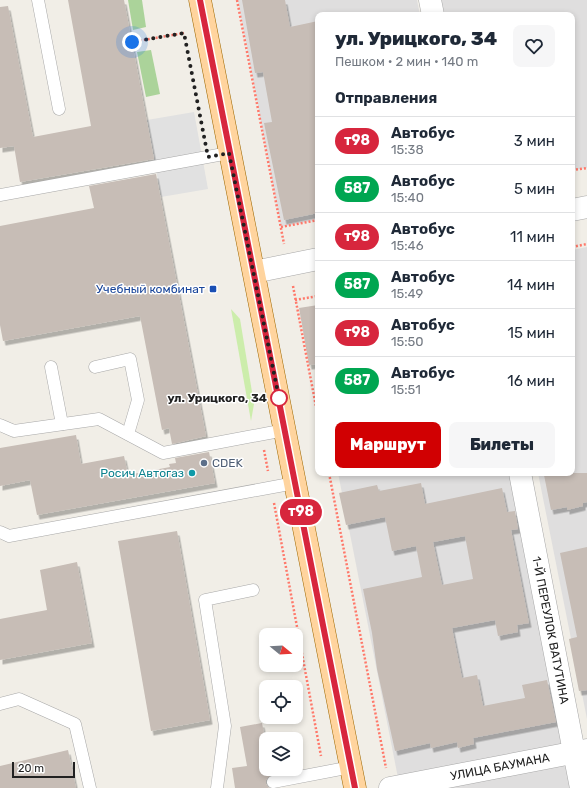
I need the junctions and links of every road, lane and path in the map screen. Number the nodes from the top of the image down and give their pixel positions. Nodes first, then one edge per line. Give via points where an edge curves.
1 (38, 0) edge
2 (200, 0) edge
3 (237, 0) edge
4 (430, 0) edge
5 (432, 12) edge
6 (183, 26) dead end
7 (184, 33) junction
8 (186, 40) dead end
9 (132, 42) dead end
10 (59, 109) dead end
11 (229, 153) junction
12 (587, 168) edge
13 (575, 170) edge
14 (0, 195) edge
15 (587, 207) edge
16 (575, 209) edge
17 (315, 221) edge
18 (281, 227) junction
19 (587, 244) edge
20 (575, 246) edge
21 (315, 260) edge
22 (289, 265) junction
23 (254, 272) junction
24 (315, 297) edge
25 (295, 300) junction
26 (51, 367) dead end
27 (95, 367) dead end
28 (315, 402) edge
29 (62, 424) junction
30 (0, 425) edge
31 (285, 430) junction
32 (128, 434) junction
33 (261, 434) junction
34 (330, 476) edge
35 (521, 476) edge
36 (295, 483) junction
37 (271, 488) junction
38 (0, 532) edge
39 (253, 590) dead end
40 (0, 704) edge
41 (581, 752) edge
42 (351, 767) junction
43 (324, 772) junction
44 (273, 782) dead end
45 (90, 788) edge
46 (217, 788) edge
47 (355, 788) edge
48 (390, 788) edge
49 (581, 788) edge

1 - 10 lane
2 - 11 main road
3 - 18 path
4 - 5 street
6 - 7 path
7 - 8 path
7 - 9 path
11 - 14 lane
11 - 23 main road
12 - 13 path
15 - 16 street
17 - 18 path
18 - 22 path
19 - 20 path
21 - 22 street
22 - 23 street
22 - 25 path
23 - 31 main road
24 - 25 path
25 - 28 path
26 - 29 lane
27 - 32 lane via 130,359 138,400
29 - 30 lane via 14,432
29 - 32 lane via 99,419
31 - 33 lane
31 - 36 main road
32 - 33 lane via 163,453
33 - 37 path
34 - 48 path
35 - 41 street, 1-Й ПЕРЕУЛОК ВАТУТИНА
36 - 37 lane
36 - 42 main road
37 - 38 lane via 9,536
37 - 43 path
39 - 46 lane via 205,600 226,726
40 - 45 lane via 19,699 75,724
41 - 48 street, УЛИЦА БАУМАНА
41 - 49 street, 1-Й ПЕРЕУЛОК ВАТУТИНА
42 - 43 lane
42 - 47 main road
43 - 44 lane

